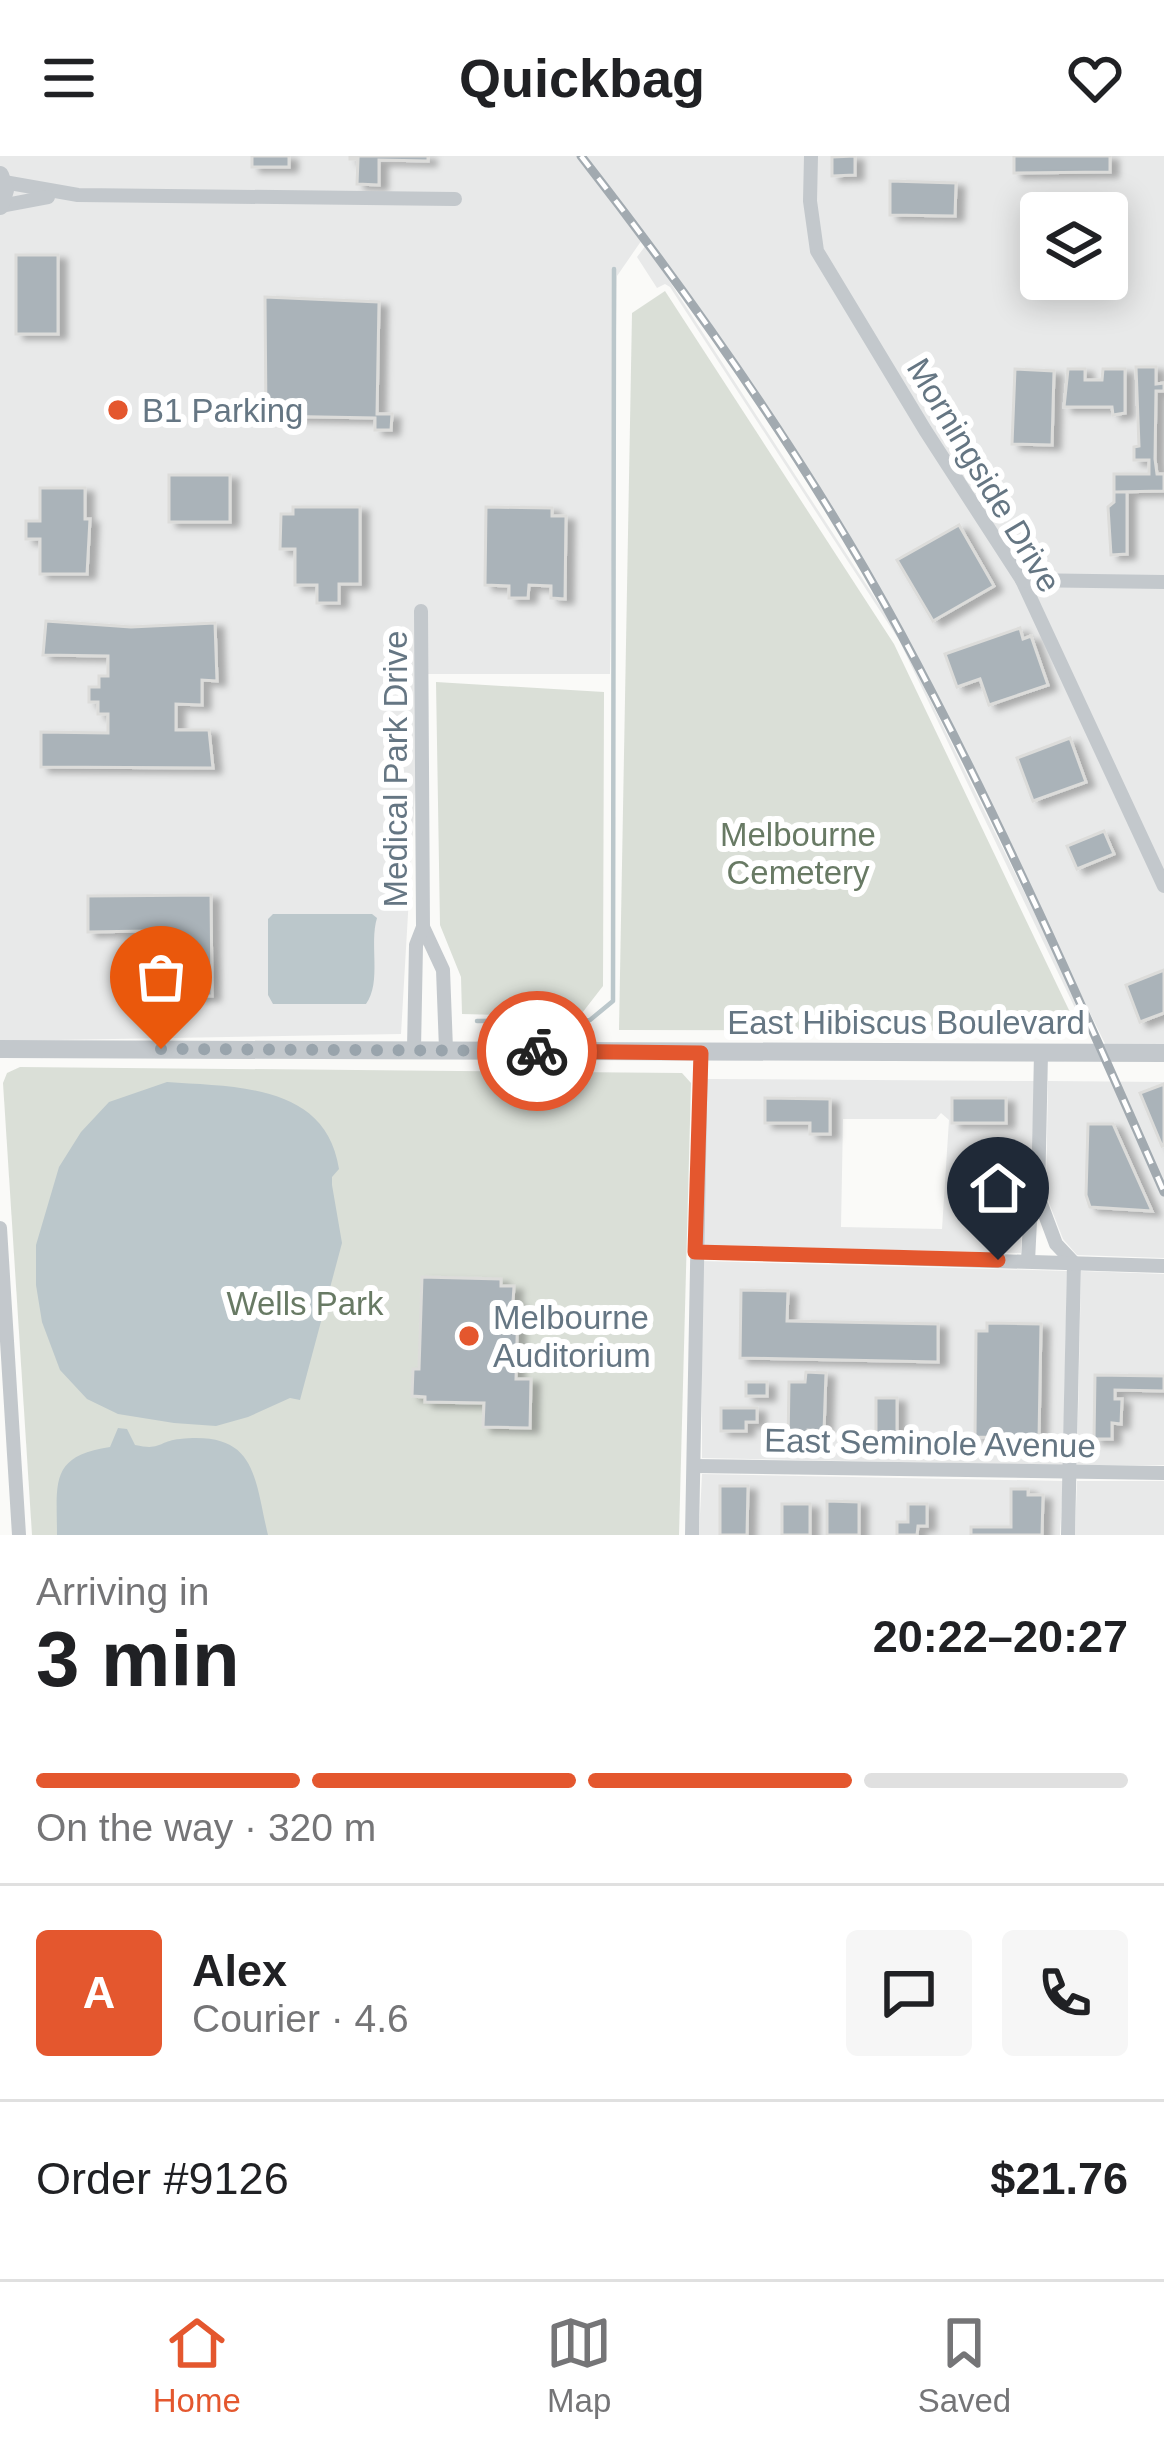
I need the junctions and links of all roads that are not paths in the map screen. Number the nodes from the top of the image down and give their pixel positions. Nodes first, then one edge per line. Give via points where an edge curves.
1 (811, 156) edge
2 (2, 178) edge
3 (64, 194) junction
4 (455, 199) dead end
5 (0, 206) edge
6 (1022, 580) junction
7 (1164, 582) edge
8 (421, 611) dead end
9 (1164, 886) edge
10 (423, 927) junction
11 (0, 1049) edge
12 (414, 1049) junction
13 (446, 1049) junction
14 (701, 1053) junction
15 (1041, 1053) junction
16 (1164, 1053) edge
17 (1038, 1196) junction
18 (0, 1228) edge
19 (695, 1252) junction
20 (1028, 1261) junction
21 (1074, 1263) junction
22 (1164, 1266) edge
23 (695, 1466) junction
24 (1070, 1473) junction
25 (1164, 1473) edge
26 (19, 1535) edge
27 (692, 1535) edge
28 (1068, 1535) edge

1 - 6 street, Morningside Drive via 817,251
2 - 3 street
2 - 5 street
3 - 4 street
3 - 5 street
6 - 7 street
6 - 9 street, Morningside Drive
8 - 10 street, Medical Park Drive
10 - 12 street, Medical Park Drive
10 - 13 street, Medical Park Drive via 443,970
11 - 12 street, East Hibiscus Boulevard
12 - 13 street, East Hibiscus Boulevard
13 - 14 street, East Hibiscus Boulevard
14 - 15 street, East Hibiscus Boulevard
14 - 19 street
15 - 16 street, East Hibiscus Boulevard
15 - 17 street
17 - 20 street
17 - 21 street
18 - 26 street
19 - 20 street
19 - 23 street
20 - 21 street
21 - 22 street
21 - 24 street
23 - 24 street, East Seminole Avenue
23 - 27 street
24 - 25 street, East Seminole Avenue
24 - 28 street

